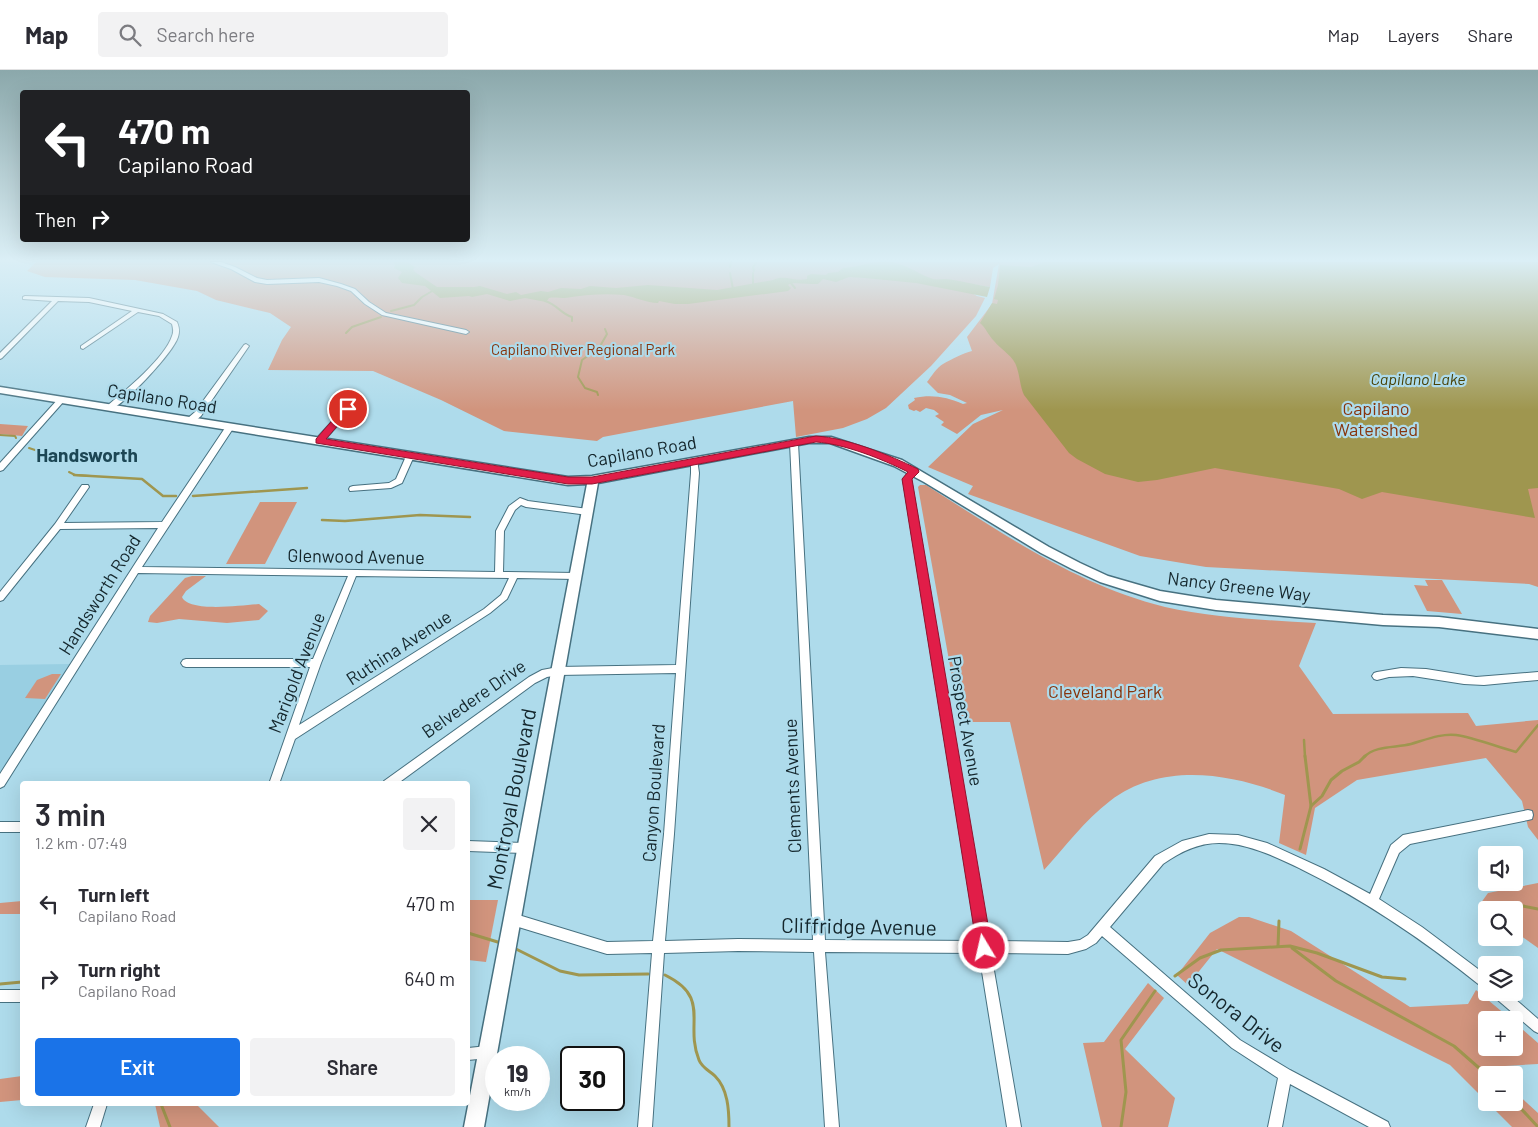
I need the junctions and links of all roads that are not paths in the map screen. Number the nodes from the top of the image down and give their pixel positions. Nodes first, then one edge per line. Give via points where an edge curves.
1 (45, 311) edge
2 (135, 311) edge
3 (143, 311) edge
4 (380, 311) edge
5 (466, 332) dead end
6 (246, 346) dead end
7 (83, 347) dead end
8 (0, 357) edge
9 (0, 390) edge
10 (61, 400) junction
11 (110, 408) junction
12 (348, 409) dead end
13 (191, 420) junction
14 (230, 427) junction
15 (319, 441) junction
16 (794, 443) junction
17 (410, 456) junction
18 (4, 460) edge
19 (694, 461) junction
20 (0, 468) edge
21 (911, 470) junction
22 (592, 480) junction
23 (85, 487) dead end
24 (353, 489) dead end
25 (588, 512) junction
26 (164, 525) junction
27 (58, 526) junction
28 (135, 570) junction
29 (353, 574) junction
30 (498, 576) junction
31 (514, 576) junction
32 (576, 576) junction
33 (0, 598) edge
34 (1538, 634) edge
35 (186, 663) dead end
36 (316, 663) junction
37 (681, 669) junction
38 (558, 671) junction
39 (1377, 676) dead end
40 (1538, 676) edge
41 (291, 736) junction
42 (275, 781) edge
43 (392, 781) edge
44 (0, 783) edge
45 (1528, 815) dead end
46 (0, 826) edge
47 (20, 827) edge
48 (470, 846) edge
49 (525, 848) junction
50 (1373, 901) junction
51 (512, 919) junction
52 (1102, 928) junction
53 (818, 946) junction
54 (659, 948) junction
55 (984, 948) junction
56 (1478, 977) edge
57 (0, 996) edge
58 (20, 996) edge
59 (1508, 1001) edge
60 (1538, 1027) edge
61 (489, 1046) edge
62 (485, 1052) edge
63 (470, 1054) edge
64 (485, 1068) edge
65 (1285, 1075) junction
66 (99, 1106) edge
67 (93, 1127) edge
68 (474, 1127) edge
69 (645, 1127) edge
70 (832, 1127) edge
71 (1014, 1127) edge
72 (1275, 1127) edge
73 (1383, 1127) edge

1 - 8 street
2 - 7 street
3 - 11 street via 161,315 175,323 176,335 140,382
4 - 5 street
6 - 13 street
9 - 10 street, Capilano Road
10 - 11 street, Capilano Road
10 - 18 street
11 - 13 street, Capilano Road
12 - 15 street
13 - 14 street, Capilano Road
14 - 15 street, Capilano Road
14 - 26 street, Handsworth Road
15 - 17 street, Capilano Road
16 - 19 street, Capilano Road
16 - 21 street, Capilano Road via 831,440
16 - 53 street, Clements Avenue
17 - 22 street, Capilano Road via 568,481
17 - 24 street via 399,481 391,486
18 - 20 street
19 - 22 street, Capilano Road
19 - 37 street, Canyon Boulevard
21 - 34 street, Nancy Greene Way via 1076,566 1104,579 1160,596 1201,604
21 - 55 street, Prospect Avenue via 907,479
22 - 25 street, Montroyal Boulevard
23 - 27 street
25 - 30 street via 520,501 514,504 500,531
25 - 32 street, Montroyal Boulevard
26 - 27 street
26 - 28 street, Handsworth Road
27 - 33 street
28 - 29 street, Glenwood Avenue
28 - 44 street, Handsworth Road
29 - 30 street, Glenwood Avenue
29 - 36 street, Marigold Avenue
30 - 31 street, Glenwood Avenue
31 - 32 street, Glenwood Avenue
31 - 41 street, Ruthina Avenue via 504,597 487,611
32 - 38 street, Montroyal Boulevard
35 - 36 street
36 - 41 street, Marigold Avenue
37 - 38 street, Belvedere Drive
37 - 54 street, Canyon Boulevard
38 - 43 street, Belvedere Drive via 532,680
38 - 49 street, Montroyal Boulevard
39 - 40 street via 1396,672 1478,681
41 - 42 street, Marigold Avenue
45 - 50 street via 1407,838 1395,849
46 - 47 street
48 - 49 street
49 - 51 street, Montroyal Boulevard
50 - 52 street, Cliffridge Avenue via 1317,870 1254,844 1219,838 1202,839 1181,846 1158,860
50 - 56 street, Cliffridge Avenue via 1440,946
51 - 54 street, Cliffridge Avenue via 607,948
51 - 61 street, Montroyal Boulevard
52 - 55 street, Cliffridge Avenue via 1088,942 1076,947
52 - 65 street, Sonora Drive via 1236,1044
53 - 54 street, Cliffridge Avenue
53 - 55 street, Cliffridge Avenue
53 - 70 street, Clements Avenue
54 - 69 street, Canyon Boulevard
55 - 71 street, Prospect Avenue
57 - 58 street
59 - 60 street
62 - 63 street
64 - 68 street, Montroyal Boulevard
65 - 72 street
65 - 73 street, Sonora Drive
66 - 67 street

